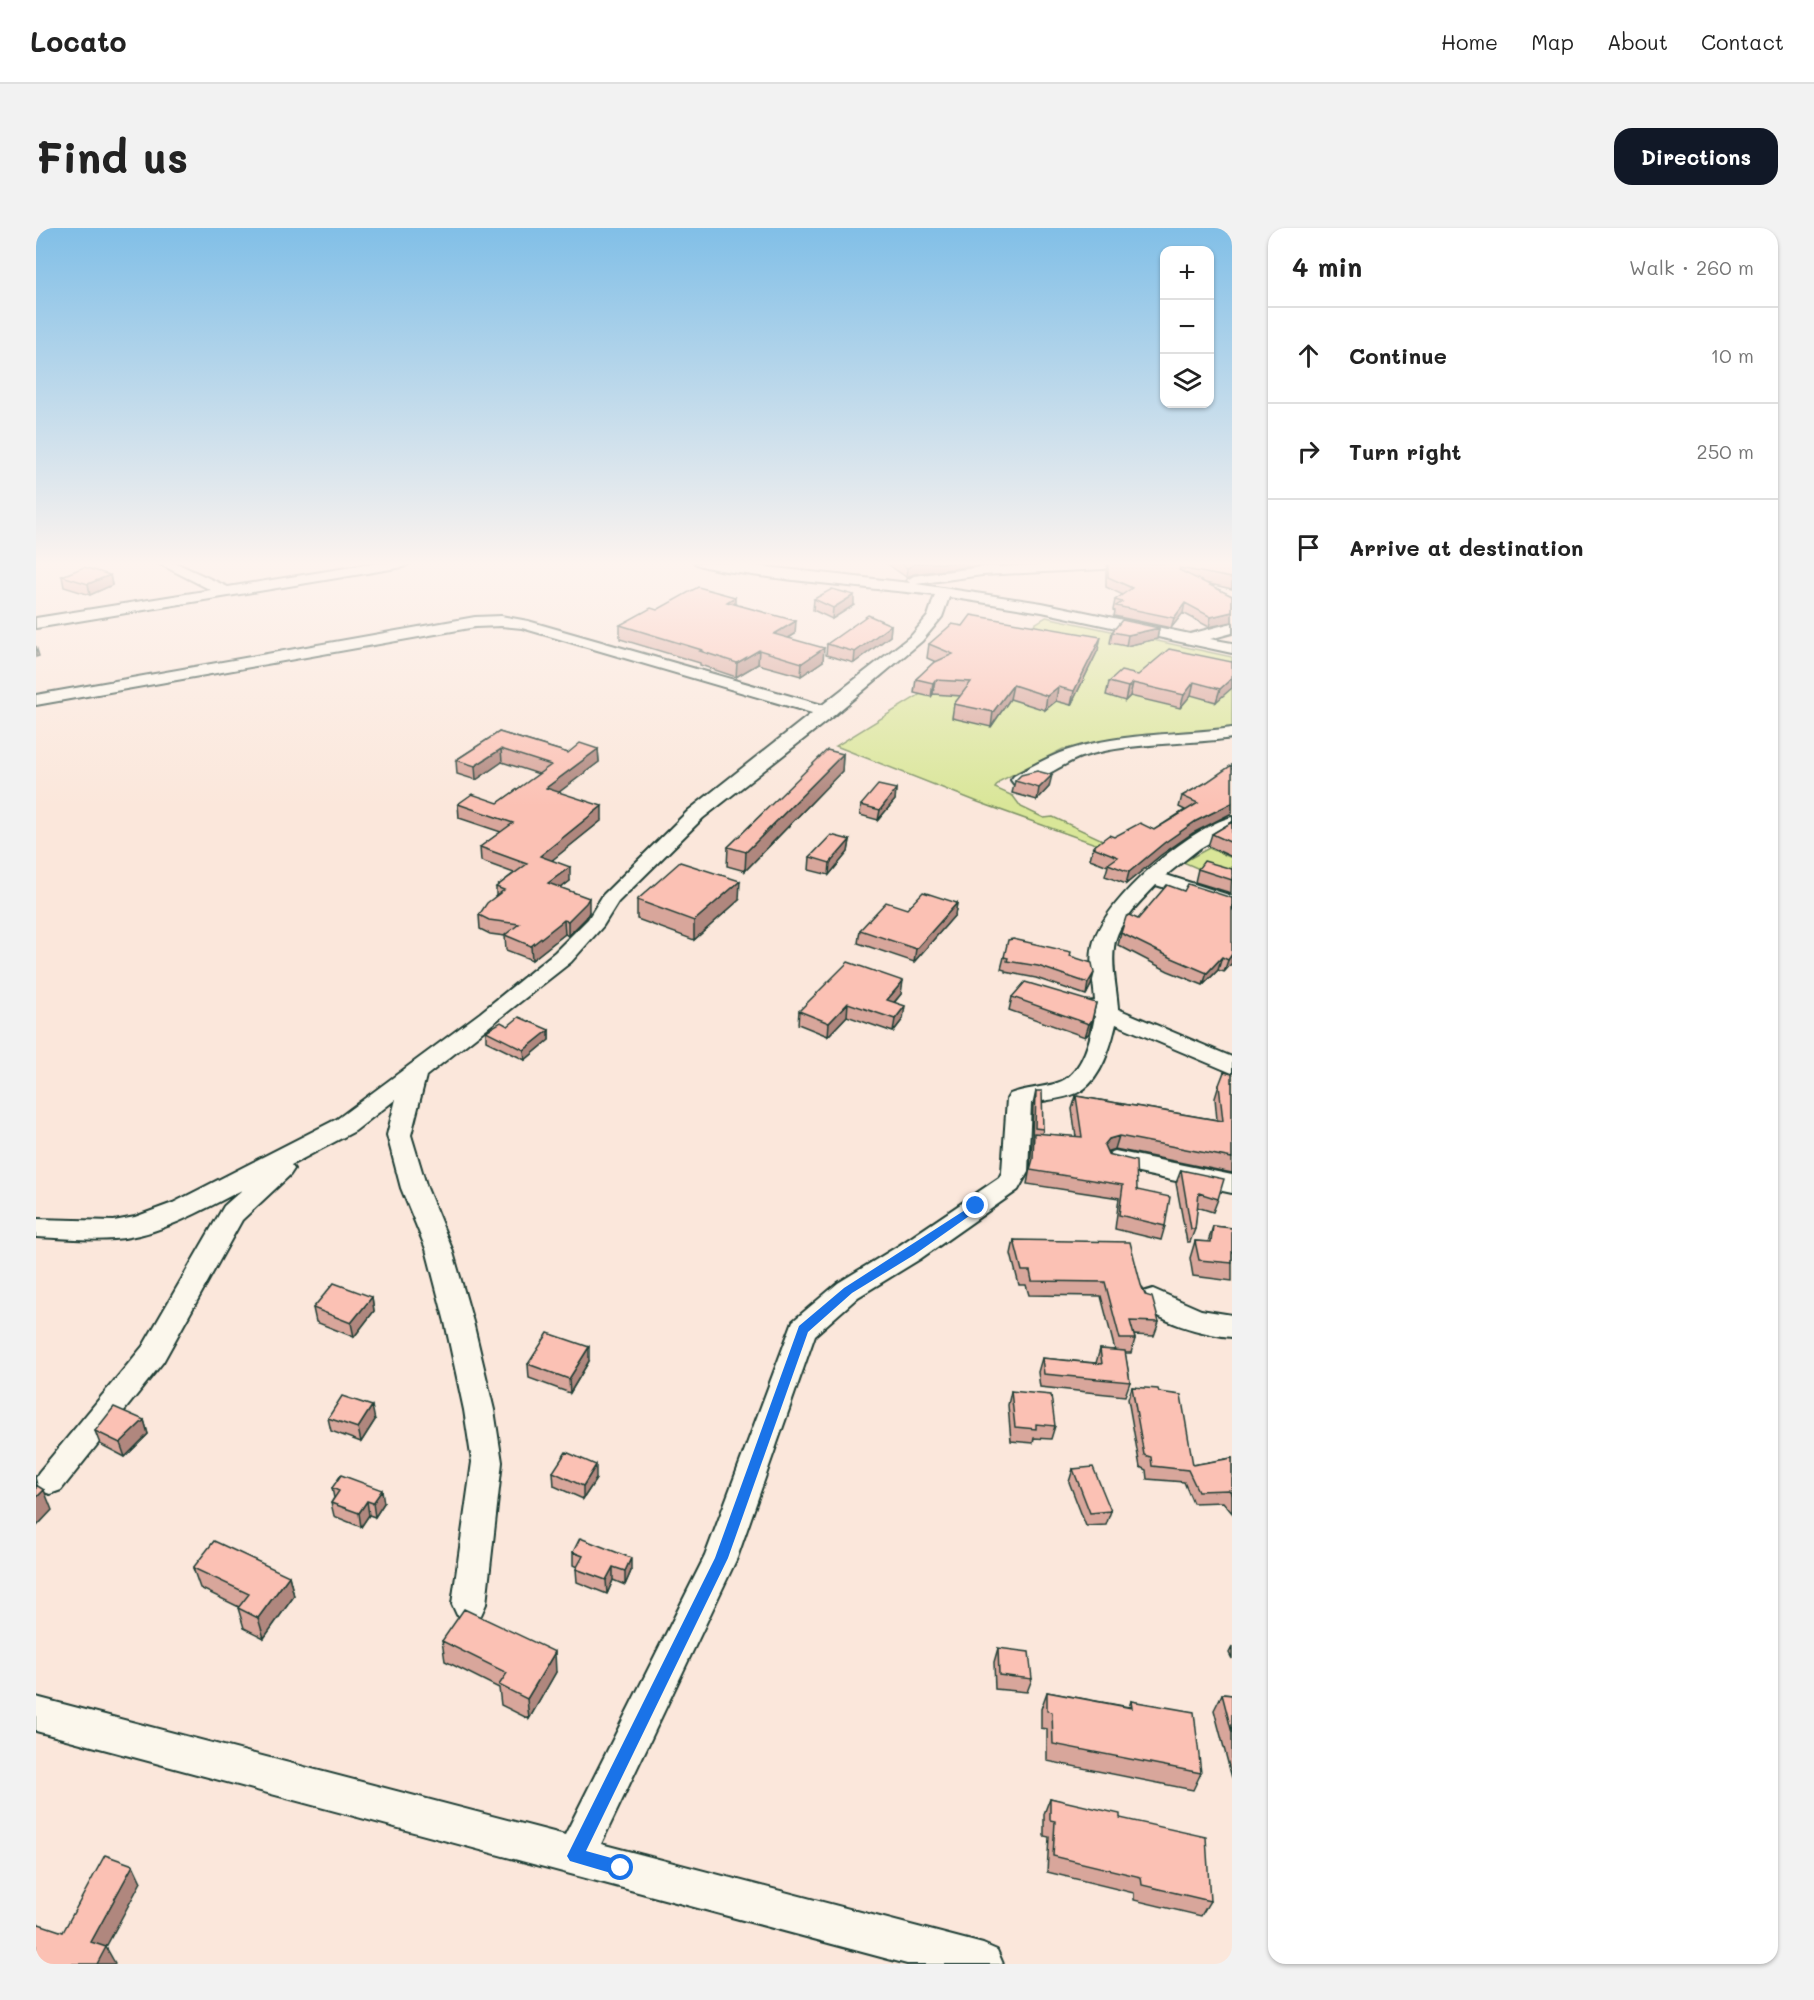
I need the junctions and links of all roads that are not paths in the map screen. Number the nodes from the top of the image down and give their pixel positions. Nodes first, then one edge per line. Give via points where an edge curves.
1 (351, 644) edge
2 (593, 644) edge
3 (910, 644) edge
4 (1213, 644) edge
5 (1232, 648) edge
6 (36, 700) edge
7 (827, 712) junction
8 (1232, 733) edge
9 (1020, 780) edge
10 (1232, 823) edge
11 (1154, 878) junction
12 (1232, 903) edge
13 (1067, 998) edge
14 (1107, 1011) junction
15 (1232, 1066) edge
16 (415, 1073) junction
17 (303, 1149) junction
18 (1115, 1160) edge
19 (1232, 1184) edge
20 (36, 1228) edge
21 (1153, 1299) edge
22 (1232, 1326) edge
23 (50, 1481) dead end
24 (469, 1604) dead end
25 (36, 1714) edge
26 (575, 1856) junction
27 (983, 1964) edge

1 - 6 street
2 - 7 street
3 - 7 street
4 - 5 street
7 - 16 street via 696,814 610,899 596,922 563,957
8 - 9 street via 1077,753
10 - 11 street via 1187,848
11 - 12 street
11 - 14 street via 1126,906 1105,940
13 - 14 street
14 - 15 street
14 - 26 street via 1086,1073 1074,1085 1019,1099 1015,1172 1009,1184 848,1290 803,1329 721,1558
16 - 17 street via 346,1125
16 - 24 street via 399,1135 453,1301 487,1461
17 - 20 street via 139,1226 114,1230
17 - 23 street via 233,1213 153,1354
18 - 19 street
21 - 22 street via 1181,1316
25 - 26 street
26 - 27 street

